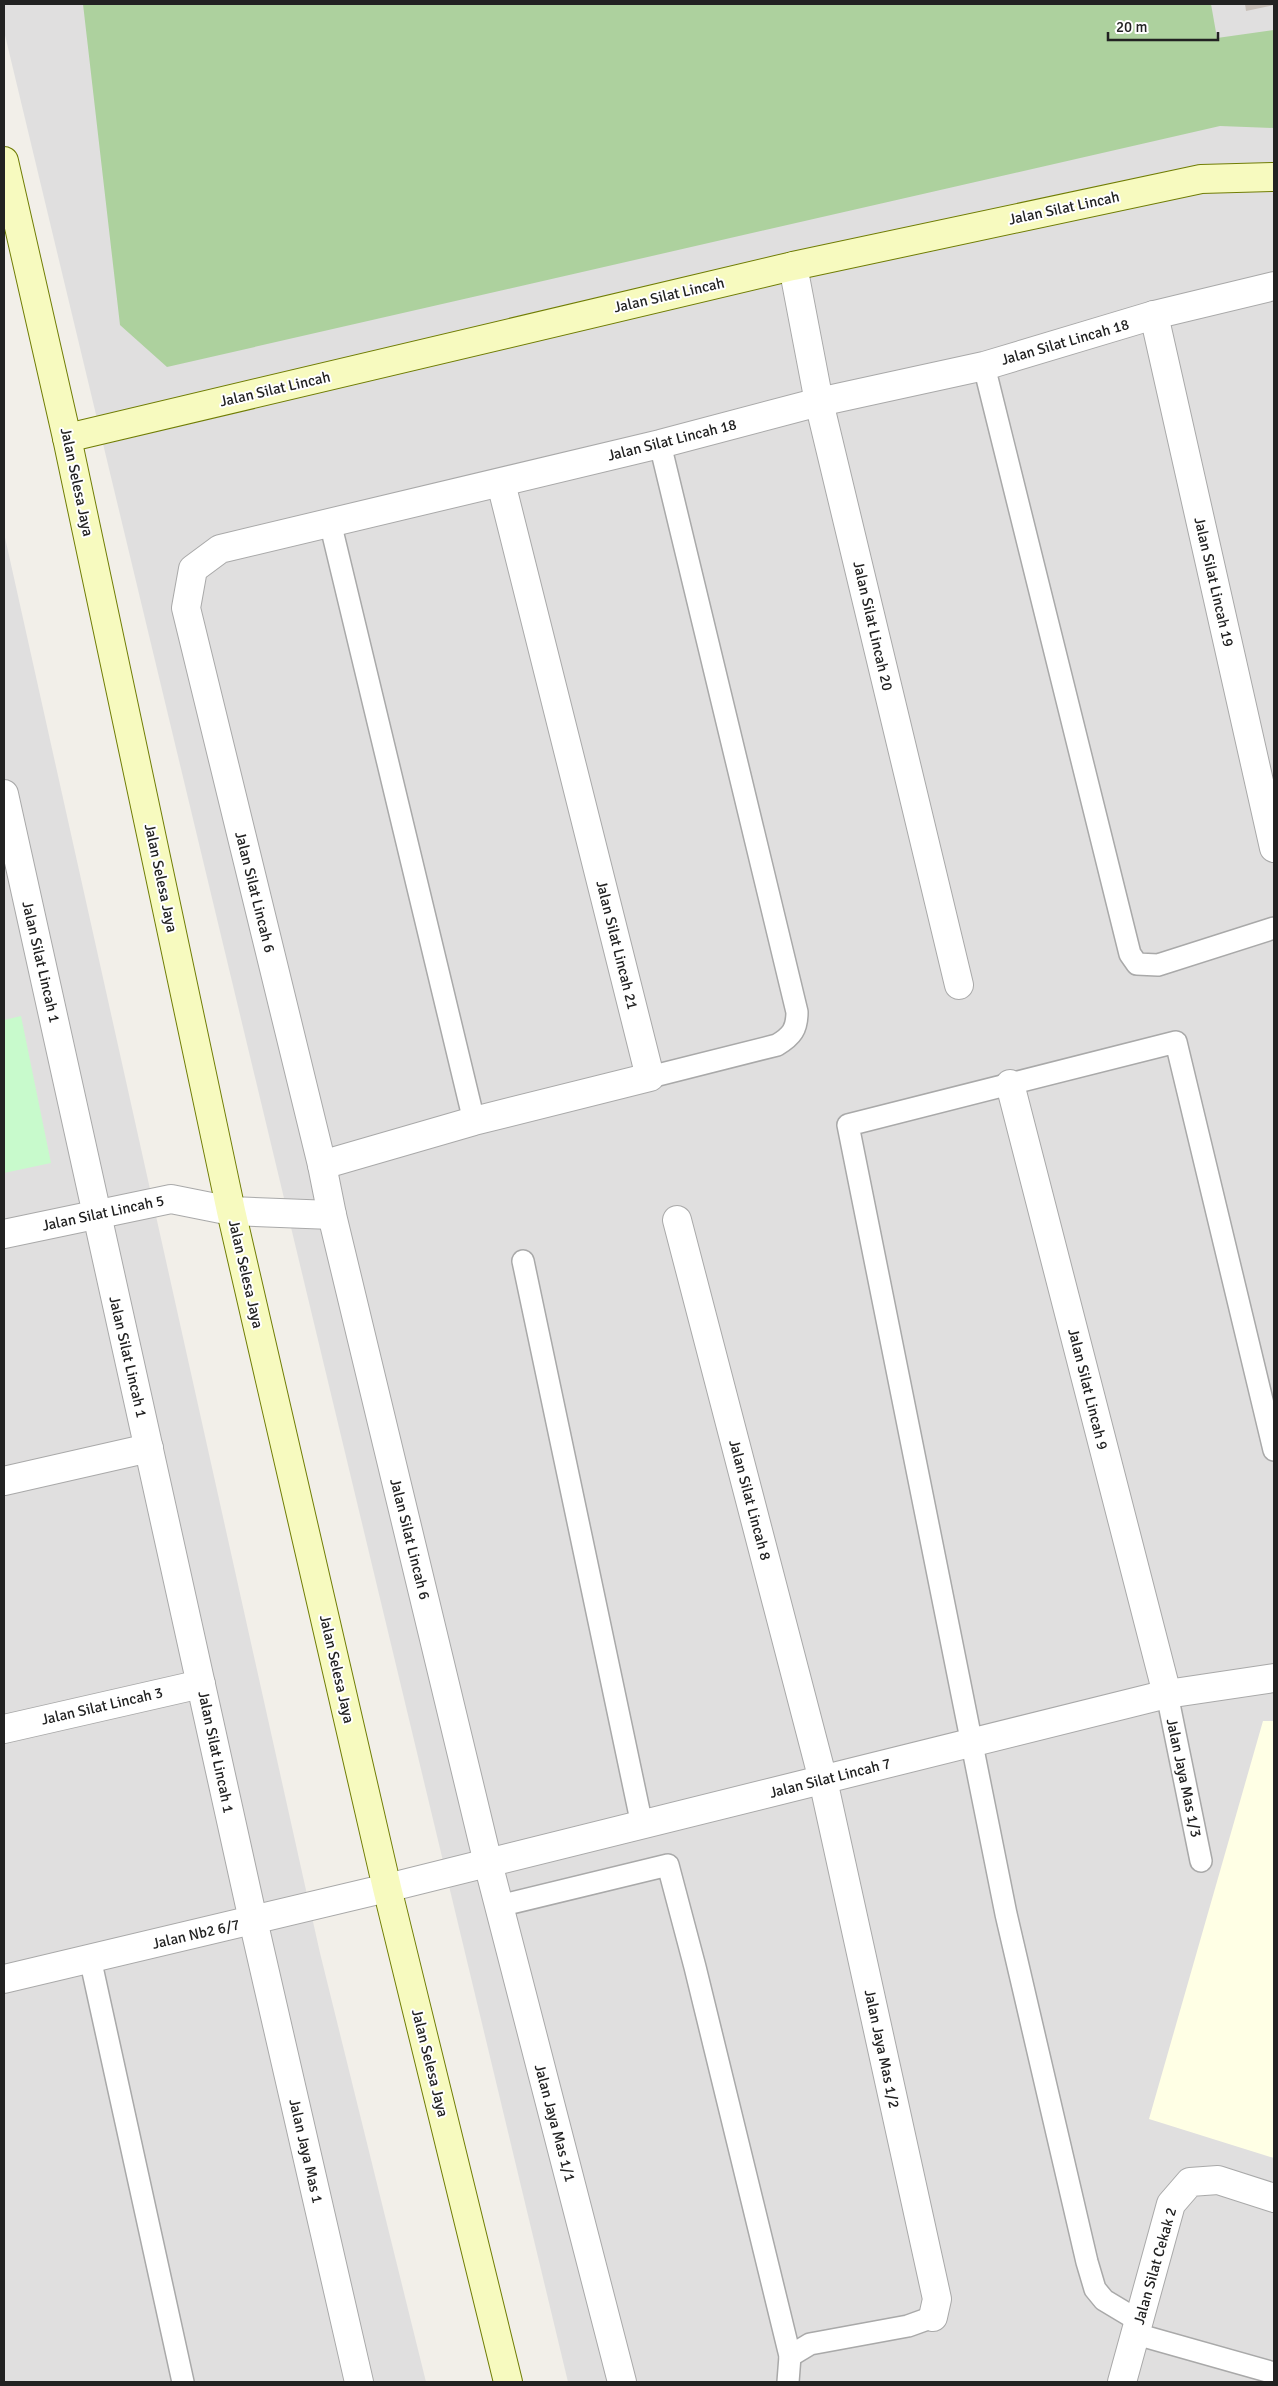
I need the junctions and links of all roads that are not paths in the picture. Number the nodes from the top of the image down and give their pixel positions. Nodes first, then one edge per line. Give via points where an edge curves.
1 (4, 161) edge
2 (1274, 177) edge
3 (793, 266) junction
4 (1274, 286) edge
5 (1154, 315) junction
6 (984, 366) junction
7 (819, 402) junction
8 (68, 438) junction
9 (660, 444) junction
10 (501, 483) junction
11 (330, 522) junction
12 (194, 569) joint
13 (4, 794) edge
14 (1274, 848) edge
15 (1274, 928) edge
16 (959, 985) dead end
17 (650, 1077) junction
18 (1010, 1084) junction
19 (474, 1121) junction
20 (322, 1165) junction
21 (231, 1211) junction
22 (97, 1214) junction
23 (332, 1215) junction
24 (677, 1220) dead end
25 (4, 1234) edge
26 (523, 1261) dead end
27 (149, 1448) junction
28 (1274, 1450) edge
29 (4, 1481) edge
30 (1274, 1678) edge
31 (201, 1684) junction
32 (1166, 1694) junction
33 (4, 1729) edge
34 (972, 1743) junction
35 (823, 1780) junction
36 (642, 1825) junction
37 (1201, 1861) dead end
38 (488, 1863) junction
39 (387, 1888) junction
40 (499, 1906) junction
41 (253, 1920) junction
42 (90, 1958) junction
43 (4, 1979) edge
44 (1274, 2198) edge
45 (933, 2317) joint
46 (1137, 2327) junction
47 (790, 2356) junction
48 (1274, 2373) edge
49 (183, 2382) edge
50 (359, 2382) edge
51 (508, 2382) edge
52 (622, 2382) edge
53 (788, 2382) edge
54 (1122, 2382) edge

1 - 8 street, Jalan Selesa Jaya
2 - 3 street, Jalan Silat Lincah via 1200,179
3 - 7 street, Jalan Silat Lincah 20
3 - 8 street, Jalan Silat Lincah
4 - 5 street, Jalan Silat Lincah 18
5 - 6 street, Jalan Silat Lincah 18
5 - 14 street, Jalan Silat Lincah 19
6 - 7 street, Jalan Silat Lincah 18
6 - 15 lane via 1130,954 1137,964 1158,965
7 - 9 street, Jalan Silat Lincah 18
7 - 16 street, Jalan Silat Lincah 20
8 - 21 street, Jalan Selesa Jaya
9 - 10 street, Jalan Silat Lincah 18
9 - 17 lane via 797,1012 797,1026 790,1038 777,1045
10 - 11 street, Jalan Silat Lincah 18
10 - 17 street, Jalan Silat Lincah 21
11 - 12 street, Jalan Silat Lincah 18 via 220,549
11 - 19 lane
12 - 20 street, Jalan Silat Lincah 6 via 186,608
13 - 22 street, Jalan Silat Lincah 1
17 - 19 street
18 - 28 lane via 1176,1042
18 - 32 street, Jalan Silat Lincah 9
18 - 34 lane via 848,1125
19 - 20 street
20 - 23 street, Jalan Silat Lincah 6
21 - 22 street, Jalan Silat Lincah 5 via 171,1199
21 - 23 street
21 - 39 street, Jalan Selesa Jaya
22 - 25 street, Jalan Silat Lincah 5
22 - 27 street, Jalan Silat Lincah 1
23 - 38 street, Jalan Silat Lincah 6
24 - 35 street, Jalan Silat Lincah 8
26 - 36 lane
27 - 29 street
27 - 31 street, Jalan Silat Lincah 1
30 - 32 street, Jalan Silat Lincah 7
31 - 33 street, Jalan Silat Lincah 3
31 - 41 street, Jalan Silat Lincah 1
32 - 34 street, Jalan Silat Lincah 7
32 - 37 lane, Jalan Jaya Mas 1/3
34 - 35 street, Jalan Silat Lincah 7
34 - 46 lane via 1006,1914 1087,2262 1095,2289
35 - 36 street, Jalan Silat Lincah 7
35 - 45 street, Jalan Jaya Mas 1/2 via 937,2299
36 - 38 street, Jalan Silat Lincah 7
38 - 39 street, Jalan Silat Lincah 7
38 - 40 street, Jalan Jaya Mas 1/1
39 - 41 street, Jalan Nb2 6/7
39 - 51 street, Jalan Selesa Jaya
40 - 47 lane via 668,1865
40 - 52 street, Jalan Jaya Mas 1/1
41 - 42 street, Jalan Nb2 6/7
41 - 50 street, Jalan Jaya Mas 1
42 - 43 street, Jalan Nb2 6/7
42 - 49 lane
44 - 46 street, Jalan Silat Cekak 2 via 1218,2180 1190,2182 1171,2204
45 - 47 lane via 908,2326 810,2344
46 - 48 lane
46 - 54 street, Jalan Silat Cekak 2
47 - 53 lane

